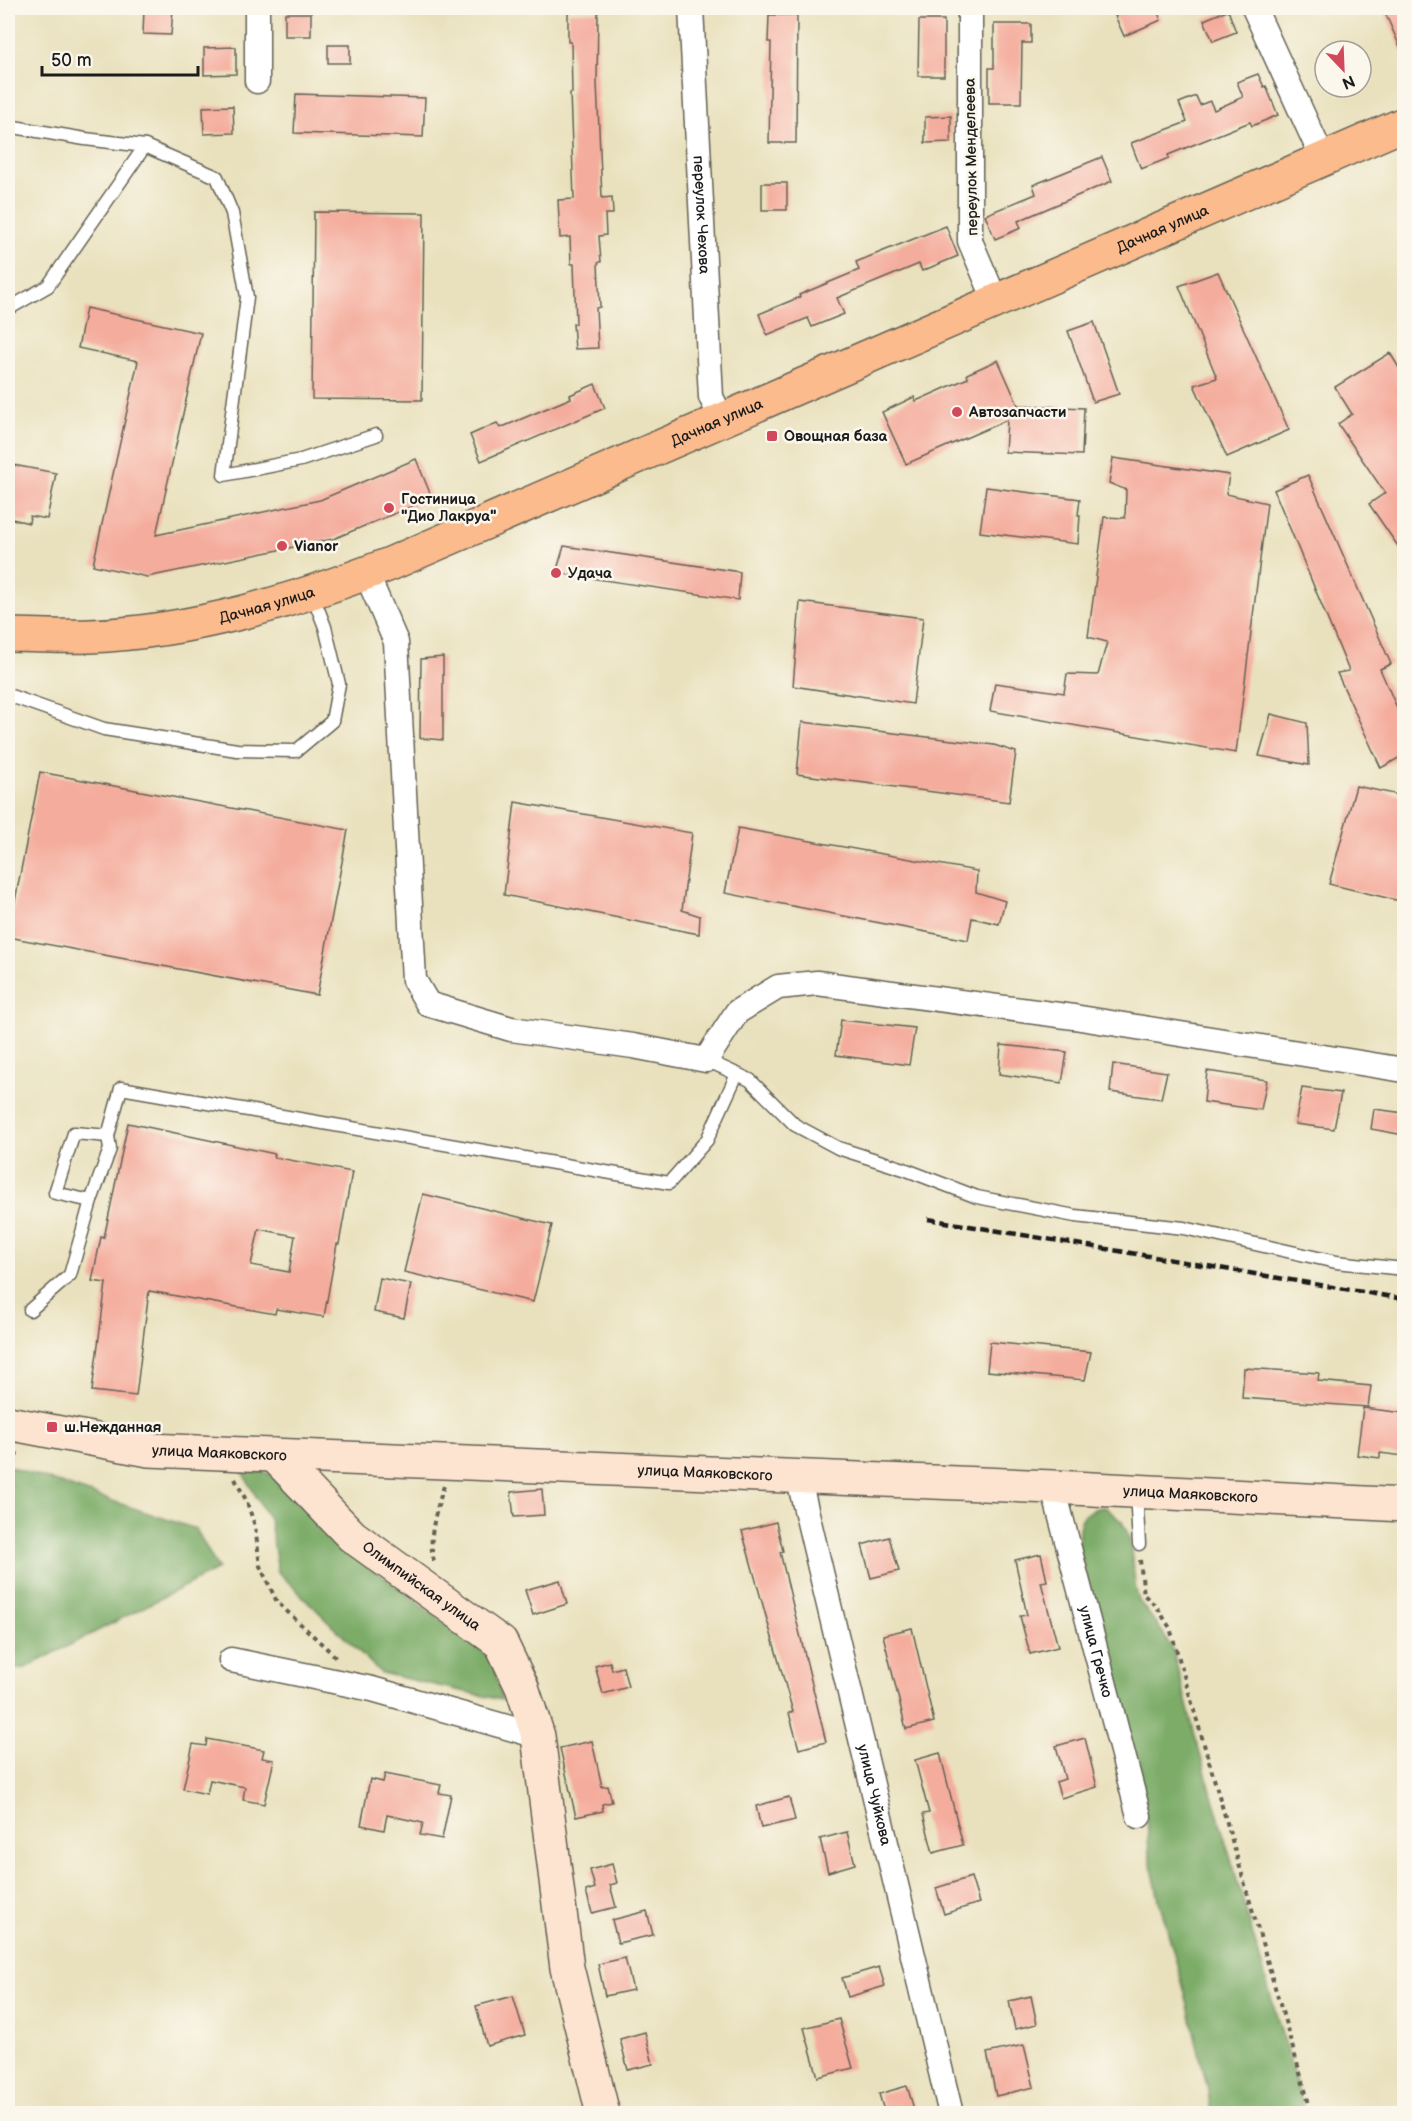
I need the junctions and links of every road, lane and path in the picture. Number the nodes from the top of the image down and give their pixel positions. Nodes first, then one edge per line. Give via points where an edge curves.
1 (257, 8) edge
2 (691, 8) edge
3 (970, 8) edge
4 (1254, 8) edge
5 (257, 81) dead end
6 (1404, 124) edge
7 (8, 126) edge
8 (1404, 142) edge
9 (145, 146) junction
10 (1323, 159) junction
11 (8, 309) edge
12 (1000, 310) junction
13 (725, 427) junction
14 (376, 435) dead end
15 (370, 581) junction
16 (318, 609) junction
17 (8, 634) edge
18 (8, 652) edge
19 (8, 695) edge
20 (706, 1060) junction
21 (1404, 1070) edge
22 (737, 1074) junction
23 (108, 1136) junction
24 (91, 1202) junction
25 (1404, 1269) edge
26 (30, 1310) dead end
27 (12, 1424) edge
28 (220, 1453) junction
29 (273, 1455) junction
30 (450, 1462) junction
31 (798, 1476) junction
32 (1053, 1486) junction
33 (1136, 1491) junction
34 (1404, 1505) edge
35 (8, 1510) edge
36 (1139, 1544) joint
37 (434, 1562) dead end
38 (231, 1660) dead end
39 (339, 1660) dead end
40 (538, 1736) junction
41 (1139, 1816) dead end
42 (603, 2114) edge
43 (951, 2114) edge
44 (1312, 2114) edge

1 - 5 street
2 - 13 street, переулок Чехова via 711,396
3 - 12 street, переулок Менделеева via 970,241
4 - 10 street
6 - 10 main road, Дачная улица
7 - 9 lane
8 - 12 main road, Дачная улица
9 - 11 lane via 48,286
9 - 14 lane via 217,177 232,213 248,297 224,475 301,460
10 - 12 main road, Дачная улица
12 - 13 main road, Дачная улица
13 - 15 main road, Дачная улица
15 - 16 main road, Дачная улица
15 - 17 main road, Дачная улица via 164,628 90,636
15 - 20 street via 396,642 414,980 428,1004 511,1029
16 - 18 main road, Дачная улица via 227,636 162,648 91,653
16 - 19 lane via 339,684 333,721 296,751 237,750 104,729
20 - 21 street via 737,1012 778,987 817,983 1074,1017
20 - 22 lane
22 - 23 lane via 707,1140 669,1184 121,1088
22 - 25 lane via 750,1080 795,1125 838,1148 976,1197 1075,1216 1184,1227 1336,1262
23 - 24 lane via 110,1149
23 - 24 lane via 74,1133 55,1193
24 - 26 lane via 70,1275
27 - 28 street, улица Маяковского via 149,1450
27 - 35 path via 18,1441
28 - 29 street, улица Маяковского
28 - 39 path via 248,1502 260,1566 277,1602
29 - 30 street, улица Маяковского
29 - 40 street, Олимпийская улица via 352,1536 501,1643
30 - 31 street, улица Маяковского
30 - 37 path via 436,1511 431,1552
31 - 32 street, улица Маяковского
31 - 43 street, улица Чуйкова
32 - 33 street, улица Маяковского
32 - 41 street, улица Гречко
33 - 34 street, улица Маяковского
33 - 36 lane
36 - 44 path via 1144,1595 1170,1628
38 - 40 street via 372,1689
40 - 42 street, Олимпийская улица via 567,1968

